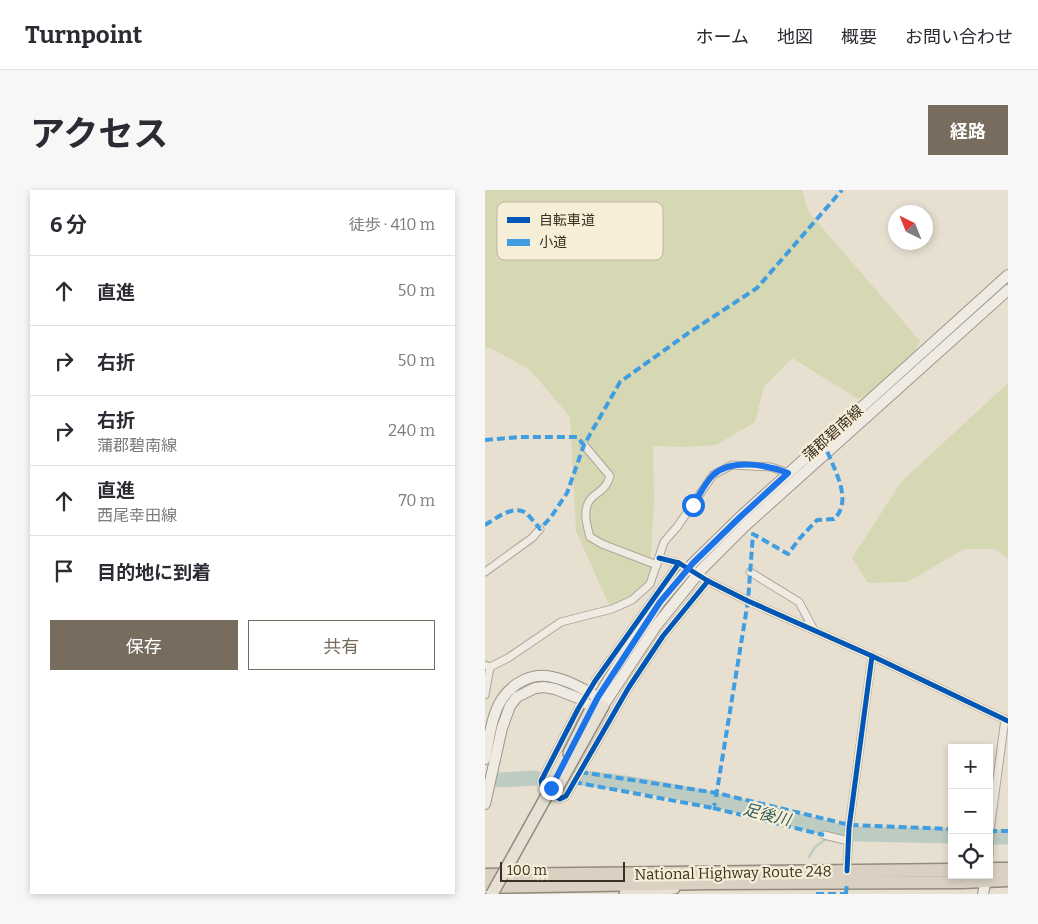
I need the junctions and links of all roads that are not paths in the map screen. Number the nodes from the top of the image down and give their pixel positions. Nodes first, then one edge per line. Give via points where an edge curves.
1 (1008, 275) edge
2 (1008, 290) edge
3 (584, 445) dead end
4 (788, 473) junction
5 (540, 529) dead end
6 (658, 561) junction
7 (485, 572) edge
8 (750, 572) dead end
9 (814, 631) junction
10 (871, 656) junction
11 (488, 666) edge
12 (595, 682) dead end
13 (485, 695) edge
14 (598, 703) junction
15 (578, 709) dead end
16 (1007, 720) edge
17 (485, 759) edge
18 (554, 789) junction
19 (485, 804) edge
20 (993, 814) edge
21 (824, 835) dead end
22 (849, 840) junction
23 (1008, 869) edge
24 (948, 870) edge
25 (847, 871) junction
26 (993, 873) edge
27 (485, 874) edge
28 (993, 876) edge
29 (973, 879) edge
30 (986, 879) edge
31 (1008, 880) edge
32 (708, 883) junction
33 (485, 887) edge
34 (492, 894) edge
35 (497, 894) edge
36 (625, 894) edge
37 (983, 894) edge

1 - 4 main road, 蒲郡碧南線
2 - 14 main road, 蒲郡碧南線 via 751,520 702,569
3 - 6 street via 610,476 603,490 593,496 586,508 590,537 602,544
4 - 6 street via 771,467 732,465 713,475 664,542
4 - 14 main road, 蒲郡碧南線 via 739,518 660,602
5 - 7 street
6 - 11 street via 651,584 632,600 561,622 508,658
6 - 12 street via 679,563
8 - 9 street via 799,602
9 - 10 street
9 - 15 street via 706,580 663,636 629,687 566,796 560,799 543,790 541,781
10 - 16 street
10 - 22 street
11 - 13 street
14 - 17 main road via 565,681 551,676 522,680 501,700
14 - 18 main road
14 - 19 main road via 543,687 517,697 502,728
16 - 20 street
18 - 34 main road, bridge
18 - 35 main road
21 - 22 street
22 - 25 street
23 - 26 highway, National Highway Route 248
24 - 25 highway, National Highway Route 248
25 - 27 highway, National Highway Route 248
28 - 31 highway, National Highway Route 248
29 - 32 highway, National Highway Route 248 via 963,882
30 - 37 main road
32 - 33 highway, National Highway Route 248
32 - 36 main road

